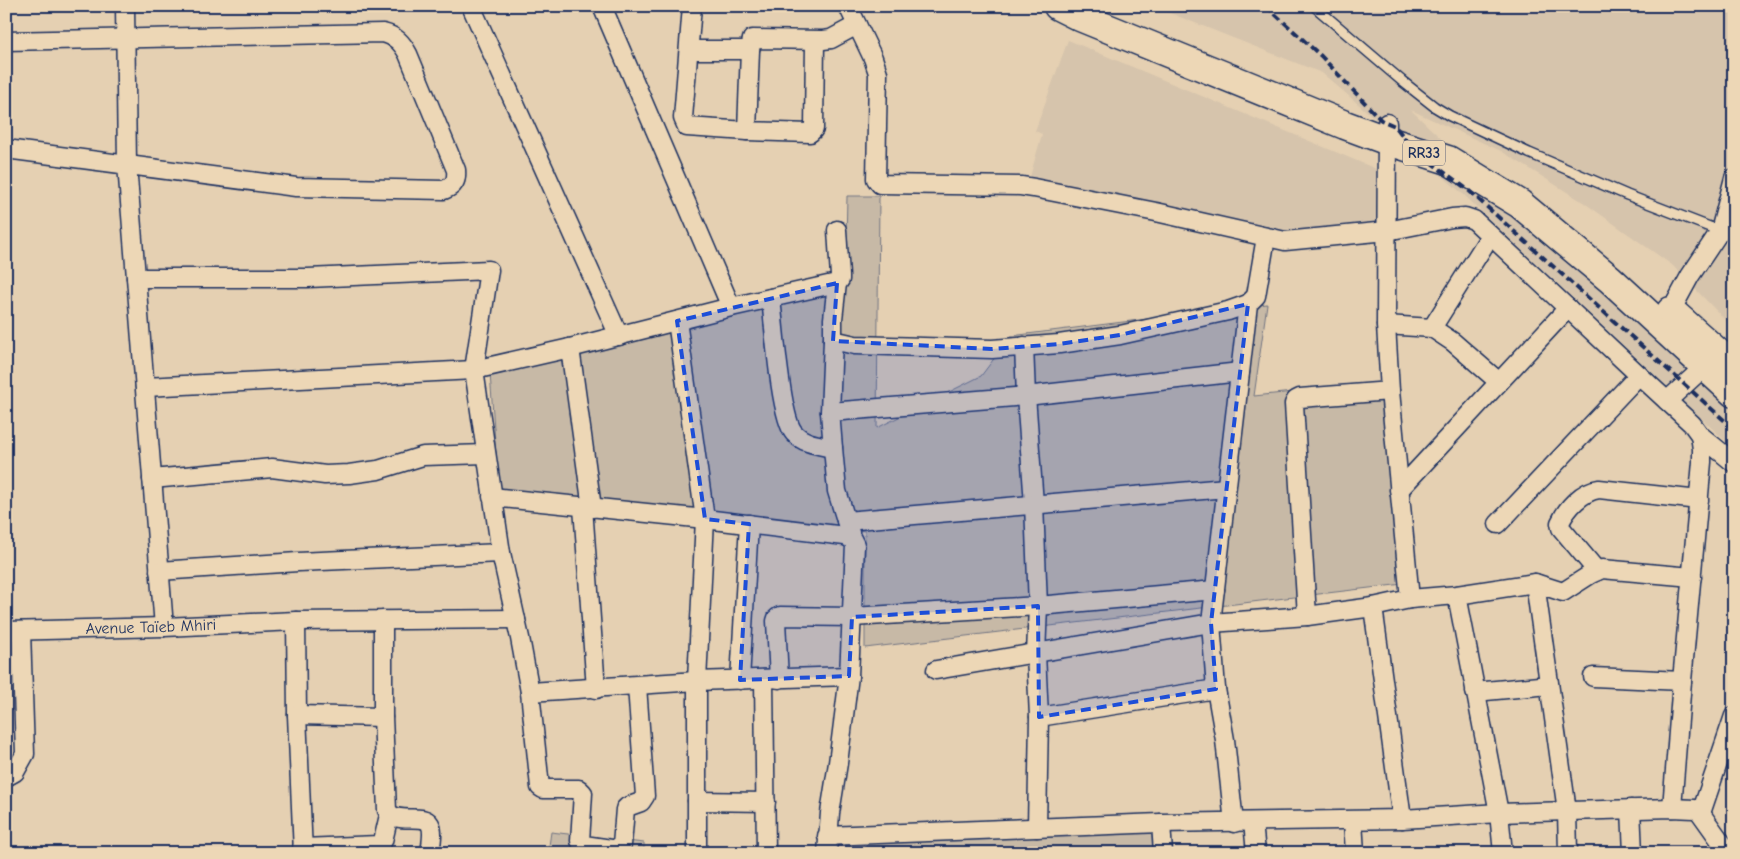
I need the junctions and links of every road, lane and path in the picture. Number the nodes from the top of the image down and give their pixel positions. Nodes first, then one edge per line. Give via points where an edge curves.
1 (125, 6) edge
2 (471, 6) edge
3 (602, 6) edge
4 (692, 6) edge
5 (848, 6) edge
6 (1058, 6) edge
7 (1090, 6) edge
8 (1314, 6) edge
9 (857, 25) junction
10 (124, 40) junction
11 (6, 41) edge
12 (815, 41) junction
13 (689, 50) junction
14 (750, 50) junction
15 (747, 130) junction
16 (1387, 132) junction
17 (6, 149) edge
18 (127, 165) junction
19 (1734, 178) edge
20 (837, 230) dead end
21 (1387, 231) junction
22 (1720, 231) junction
23 (1490, 236) junction
24 (1266, 237) junction
25 (136, 278) junction
26 (837, 283) junction
27 (771, 298) junction
28 (1248, 304) junction
29 (731, 307) junction
30 (1568, 308) junction
31 (1666, 319) junction
32 (677, 321) junction
33 (1386, 326) junction
34 (1432, 328) junction
35 (619, 336) junction
36 (832, 340) junction
37 (1024, 346) junction
38 (570, 348) junction
39 (1704, 367) junction
40 (1734, 367) edge
41 (474, 370) junction
42 (1240, 372) junction
43 (1639, 375) junction
44 (1499, 382) junction
45 (145, 387) junction
46 (1390, 391) junction
47 (1734, 393) edge
48 (1026, 396) junction
49 (1667, 400) junction
50 (830, 412) junction
51 (1700, 435) junction
52 (833, 448) junction
53 (486, 454) junction
54 (1734, 462) edge
55 (152, 479) junction
56 (1226, 488) junction
57 (1399, 490) junction
58 (492, 497) junction
59 (1699, 500) junction
60 (1034, 504) junction
61 (587, 507) junction
62 (705, 519) junction
63 (846, 521) junction
64 (749, 524) junction
65 (1498, 524) dead end
66 (852, 539) junction
67 (501, 553) junction
68 (159, 571) junction
69 (1597, 571) junction
70 (1692, 577) junction
71 (1535, 584) junction
72 (1215, 590) junction
73 (1457, 594) junction
74 (1410, 599) junction
75 (1038, 606) junction
76 (1373, 607) junction
77 (1307, 616) junction
78 (852, 617) junction
79 (516, 619) junction
80 (383, 620) junction
81 (296, 621) junction
82 (1211, 623) junction
83 (164, 627) junction
84 (14, 631) edge
85 (1036, 654) junction
86 (936, 670) dead end
87 (849, 676) junction
88 (1593, 677) dead end
89 (771, 679) junction
90 (740, 680) junction
91 (697, 681) junction
92 (1682, 682) junction
93 (1549, 685) junction
94 (637, 686) junction
95 (596, 689) junction
96 (1216, 689) junction
97 (530, 692) junction
98 (1475, 692) junction
99 (297, 715) junction
100 (1734, 716) edge
101 (383, 717) junction
102 (1039, 717) junction
103 (6, 777) edge
104 (697, 801) junction
105 (766, 802) junction
106 (1672, 808) junction
107 (1631, 809) junction
108 (1567, 810) junction
109 (1499, 813) junction
110 (1701, 813) junction
111 (389, 815) junction
112 (1402, 820) junction
113 (1353, 821) junction
114 (1253, 822) junction
115 (1161, 823) junction
116 (1234, 823) junction
117 (1037, 828) junction
118 (827, 844) edge
119 (590, 849) edge
120 (302, 850) edge
121 (1728, 850) edge
122 (430, 853) edge
123 (697, 853) edge
124 (766, 853) edge
125 (1163, 853) edge
126 (1256, 853) edge
127 (1356, 853) edge
128 (1503, 853) edge
129 (1568, 853) edge
130 (1633, 853) edge

1 - 10 street
2 - 35 street
3 - 29 street
4 - 13 street
5 - 9 street
6 - 16 highway, RR33 via 1106,28
7 - 16 highway, RR33 via 1232,68 1333,100
8 - 22 lane via 1402,81 1450,116 1529,153
9 - 12 street via 831,39
9 - 24 street via 878,73 876,179 880,184 1034,188
10 - 11 street
10 - 18 street
10 - 18 street via 296,34 391,35 408,54 457,177 444,190 319,188
12 - 14 street via 753,38
12 - 15 street via 814,129 810,134
13 - 14 street
13 - 15 street via 685,125
14 - 15 street
16 - 21 street
16 - 31 highway, RR33 via 1408,132 1485,169 1515,188 1607,258
17 - 18 street
18 - 25 street
19 - 22 street
20 - 26 street via 840,276
21 - 23 street via 1465,217 1474,220
21 - 24 street via 1296,241
21 - 33 street
22 - 31 street
23 - 30 street
23 - 34 street
24 - 28 street via 1256,296
25 - 41 street via 308,278 490,270
25 - 45 street
26 - 27 street
26 - 36 street
27 - 29 street
27 - 52 street via 784,410 794,432 810,444
28 - 37 street via 1228,312 1120,335
28 - 42 street
29 - 32 street
30 - 43 street
30 - 44 street
31 - 39 highway, RR33
31 - 40 highway, RR33
32 - 35 street
32 - 62 street
33 - 34 street
33 - 46 street
34 - 44 street
35 - 38 street
36 - 37 street via 854,345 958,349
36 - 50 street
37 - 48 street
38 - 41 street
38 - 61 street
39 - 47 highway, RR33
39 - 49 street
41 - 45 street
41 - 53 street
42 - 48 street
42 - 56 street
43 - 49 street
43 - 65 street
44 - 57 street
45 - 55 street
46 - 57 street
46 - 77 street via 1300,398 1294,404
48 - 50 street
48 - 60 street
49 - 51 street
50 - 52 street
51 - 54 street
51 - 59 street
52 - 63 street via 837,491
53 - 55 street via 424,456 378,470 344,474 325,475 272,468
53 - 58 street
55 - 68 street
56 - 60 street
56 - 72 street
57 - 74 street
58 - 61 street
58 - 67 street
59 - 69 street via 1599,490 1583,495 1560,523
59 - 70 street
60 - 63 street
60 - 75 street
61 - 62 street
61 - 95 street
62 - 64 street
62 - 91 street
63 - 66 street
64 - 66 street
64 - 90 street
66 - 78 street via 855,545
67 - 68 street
67 - 79 street
68 - 83 street
69 - 70 street
69 - 71 street via 1563,592
70 - 92 street
71 - 73 street
71 - 93 street
72 - 75 street
72 - 82 street
73 - 74 street
73 - 98 street
74 - 76 street
75 - 78 street
75 - 85 street
76 - 77 street
76 - 112 street
77 - 82 street
78 - 87 street
78 - 89 street via 777,618
79 - 80 street, Avenue Taïeb Mhiri
79 - 97 street
80 - 81 street, Avenue Taïeb Mhiri
80 - 101 street
81 - 83 street, Avenue Taïeb Mhiri
81 - 99 street
82 - 85 street
82 - 96 street
83 - 84 street, Avenue Taïeb Mhiri
84 - 103 street via 25,754 15,772
85 - 86 street
85 - 102 street
87 - 89 street
87 - 118 street
88 - 92 street
89 - 90 street
89 - 105 street
90 - 91 street
91 - 94 street
91 - 104 street
92 - 106 street
93 - 98 street
93 - 108 street
94 - 95 street
94 - 119 street via 645,796 641,802 624,809 622,845 618,850
95 - 97 street
96 - 102 street
96 - 116 street
97 - 119 street via 540,787 581,790 580,841
98 - 109 street
99 - 101 street
99 - 120 street
100 - 110 street
101 - 111 street via 386,810
102 - 117 street
104 - 105 street
104 - 123 street
105 - 124 street
106 - 107 street
106 - 110 street via 1694,809
107 - 108 street
107 - 130 street
108 - 109 street
108 - 129 street
109 - 112 street
109 - 128 street
110 - 121 street
111 - 120 street via 383,841 379,845
111 - 122 street via 430,823
112 - 113 street
113 - 114 street
113 - 127 street
114 - 116 street
114 - 126 street
115 - 116 street
115 - 117 street
115 - 125 street
117 - 118 street

